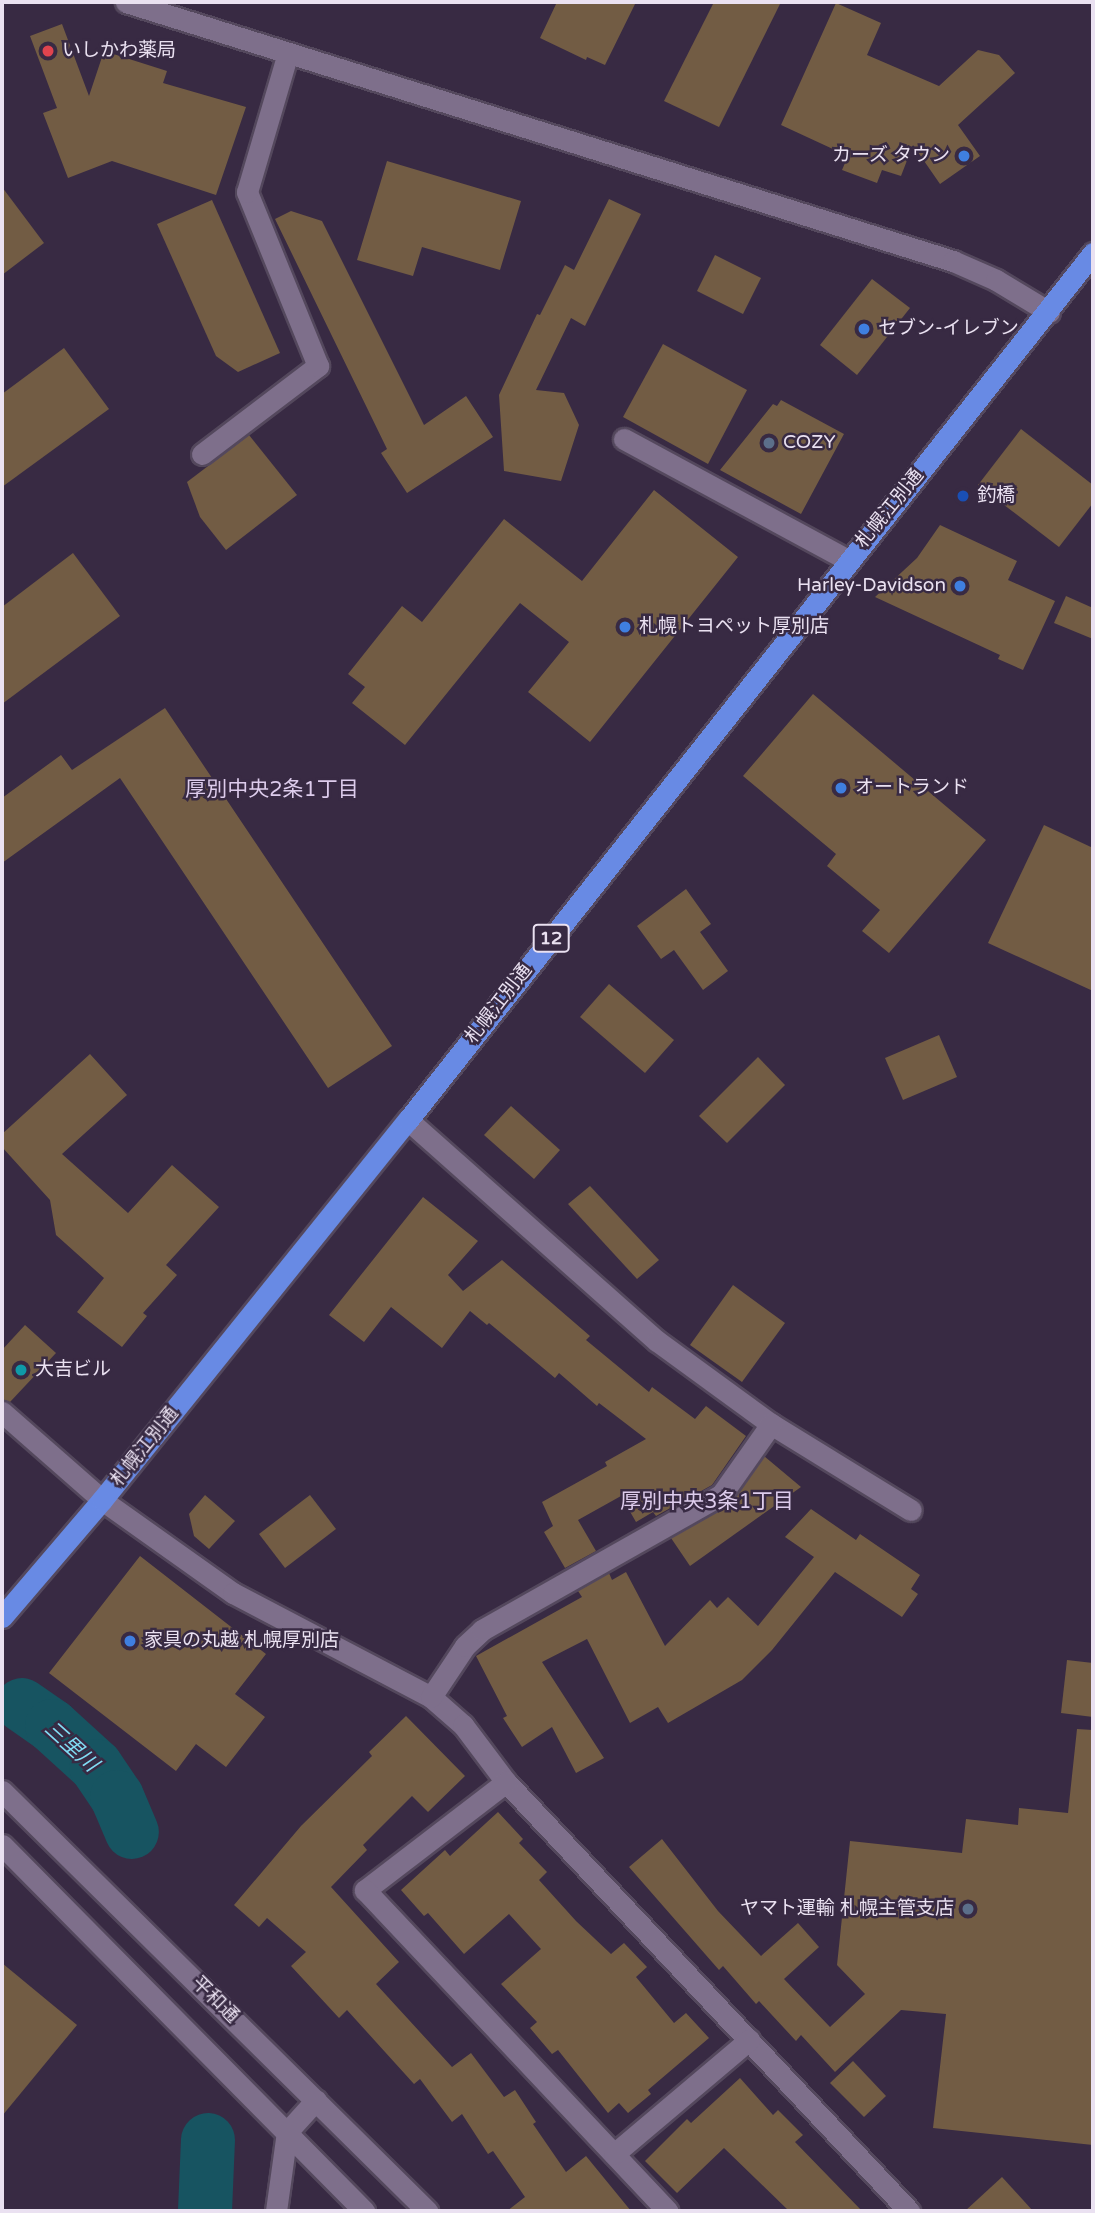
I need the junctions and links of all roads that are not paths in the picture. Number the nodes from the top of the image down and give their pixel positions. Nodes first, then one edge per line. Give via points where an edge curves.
1 (127, 2) edge
2 (164, 8) edge
3 (288, 53) junction
4 (1093, 253) edge
5 (1049, 312) junction
6 (624, 439) dead end
7 (202, 454) dead end
8 (848, 560) junction
9 (408, 1119) junction
10 (2, 1412) edge
11 (771, 1424) junction
12 (102, 1500) junction
13 (911, 1510) dead end
14 (2, 1617) edge
15 (431, 1697) junction
16 (506, 1782) junction
17 (2, 1791) edge
18 (2, 1845) edge
19 (749, 2040) junction
20 (316, 2100) junction
21 (287, 2132) junction
22 (614, 2154) junction
23 (276, 2211) edge
24 (364, 2211) edge
25 (427, 2211) edge
26 (667, 2211) edge
27 (909, 2211) edge

1 - 2 street
2 - 3 street
3 - 5 street via 953,261
3 - 7 street via 247,192 318,366
4 - 5 highway, 札幌江別通 / 12
5 - 8 highway, 札幌江別通 / 12
6 - 8 street
8 - 9 highway, 札幌江別通 / 12
9 - 11 street via 657,1341
9 - 12 highway, 札幌江別通 / 12
10 - 12 street
11 - 13 street
11 - 15 street via 721,1495 482,1630 465,1646
12 - 14 highway, 札幌江別通 / 12
12 - 15 street via 233,1593
15 - 16 street via 463,1725
16 - 19 street
16 - 22 street via 365,1889
17 - 20 street, 平和通
18 - 21 street
19 - 22 street
19 - 27 street
20 - 21 street
20 - 25 street, 平和通
21 - 23 street
21 - 24 street
22 - 26 street

